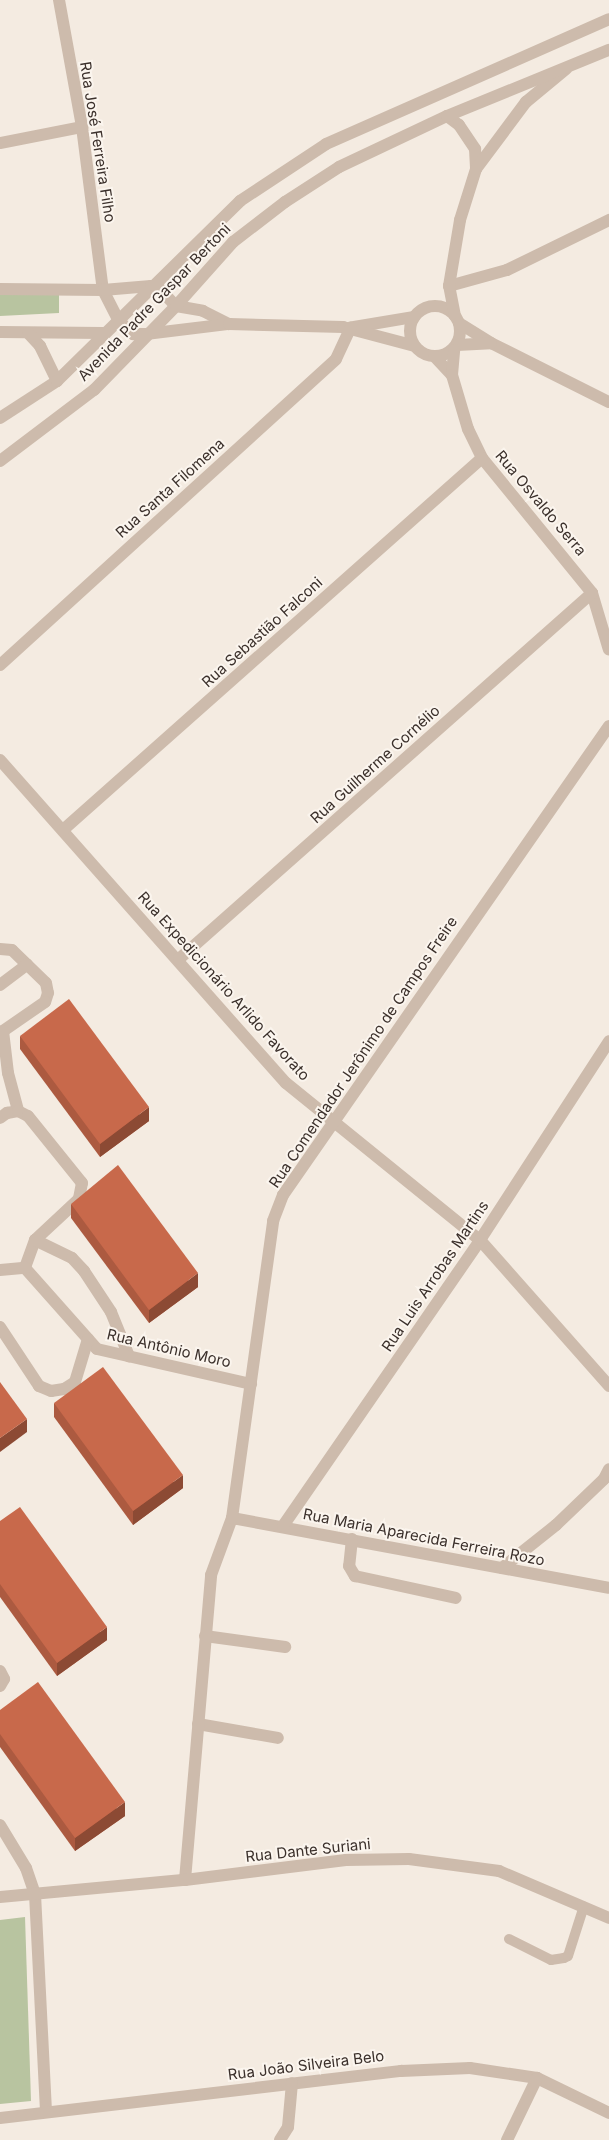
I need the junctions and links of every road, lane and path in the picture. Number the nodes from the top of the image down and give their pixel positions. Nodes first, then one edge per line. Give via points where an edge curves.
1 (58, 0) edge
2 (609, 19) edge
3 (609, 50) edge
4 (566, 69) junction
5 (447, 116) junction
6 (82, 127) junction
7 (0, 143) edge
8 (476, 169) junction
9 (609, 220) edge
10 (151, 286) junction
11 (449, 286) junction
12 (0, 289) edge
13 (103, 290) junction
14 (176, 306) junction
15 (433, 306) junction
16 (414, 317) junction
17 (118, 320) junction
18 (457, 320) junction
19 (229, 324) junction
20 (351, 328) junction
21 (0, 332) edge
22 (28, 333) junction
23 (103, 333) junction
24 (146, 334) junction
25 (491, 343) junction
26 (414, 346) junction
27 (455, 348) junction
28 (434, 356) junction
29 (452, 374) junction
30 (57, 381) junction
31 (609, 402) edge
32 (0, 418) edge
33 (482, 458) junction
34 (0, 461) edge
35 (592, 593) junction
36 (609, 650) edge
37 (0, 665) edge
38 (609, 726) edge
39 (0, 760) edge
40 (63, 830) junction
41 (0, 949) edge
42 (179, 959) junction
43 (27, 965) junction
44 (0, 985) edge
45 (2, 1032) edge
46 (609, 1041) edge
47 (18, 1112) junction
48 (0, 1118) edge
49 (331, 1122) junction
50 (35, 1240) junction
51 (480, 1240) junction
52 (25, 1268) junction
53 (2, 1272) edge
54 (0, 1327) edge
55 (88, 1339) junction
56 (129, 1356) junction
57 (251, 1384) junction
58 (609, 1386) edge
59 (609, 1468) edge
60 (232, 1518) junction
61 (283, 1526) junction
62 (352, 1539) junction
63 (502, 1568) junction
64 (609, 1588) edge
65 (456, 1598) dead end
66 (206, 1636) junction
67 (284, 1648) dead end
68 (0, 1671) edge
69 (0, 1686) edge
70 (198, 1724) junction
71 (278, 1738) dead end
72 (0, 1825) edge
73 (185, 1880) junction
74 (35, 1894) junction
75 (0, 1898) edge
76 (584, 1906) junction
77 (609, 1918) edge
78 (509, 1939) dead end
79 (537, 2078) junction
80 (292, 2083) junction
81 (46, 2112) junction
82 (609, 2114) edge
83 (0, 2118) edge
84 (280, 2140) edge
85 (507, 2140) edge

1 - 6 street, Rua José Ferreira Filho
2 - 10 street, Avenida Padre Gaspar Bertoni via 326,144 240,202
3 - 4 street, Avenida Padre Gaspar Bertoni
4 - 5 street, Avenida Padre Gaspar Bertoni
4 - 8 street via 526,102
5 - 8 street via 459,125 475,149
5 - 14 street, Avenida Padre Gaspar Bertoni via 339,166 285,202 233,242
6 - 7 street
6 - 13 street, Rua José Ferreira Filho
8 - 11 street via 460,220
9 - 11 street via 506,270
10 - 13 street
10 - 14 street via 159,288
10 - 17 street, Avenida Padre Gaspar Bertoni
11 - 15 street
11 - 18 street
12 - 13 street
13 - 17 street, Rua José Ferreira Filho
14 - 19 street via 203,311
14 - 24 street, Avenida Padre Gaspar Bertoni
15 - 16 street
15 - 18 street via 449,310
16 - 20 street
16 - 26 street via 410,334
17 - 23 street, Avenida Padre Gaspar Bertoni
17 - 24 street via 133,334
18 - 25 street
18 - 27 street
19 - 20 street
19 - 24 street
20 - 26 street
20 - 37 street, Rua Santa Filomena via 336,358
21 - 22 street
22 - 23 street
22 - 30 street via 40,346
23 - 30 street, Avenida Padre Gaspar Bertoni
24 - 34 street, Avenida Padre Gaspar Bertoni via 94,390
25 - 27 street
25 - 31 street
26 - 28 street
27 - 28 street
27 - 29 street, Rua Osvaldo Serra
28 - 29 street, Rua Osvaldo Serra
29 - 33 street, Rua Osvaldo Serra via 468,429
30 - 32 street, Avenida Padre Gaspar Bertoni
33 - 35 street, Rua Osvaldo Serra
33 - 40 street, Rua Sebastião Falconi
35 - 36 street, Rua Osvaldo Serra
35 - 42 street, Rua Guilherme Cornélio
38 - 49 street, Rua Comendador Jerônimo de Campos Freire
39 - 40 street, Rua Expedicionário Arlido Favorato
40 - 42 street, Rua Expedicionário Arlido Favorato
41 - 43 street via 12,950
42 - 49 street, Rua Expedicionário Arlido Favorato via 286,1083
43 - 44 street
43 - 45 street via 46,983 48,993 45,1002
45 - 47 street
46 - 51 street, Rua Luis Arrobas Martins
47 - 48 street via 7,1113
47 - 50 street via 28,1116 82,1184 79,1199
49 - 51 street, Rua Expedicionário Arlido Favorato via 361,1141
49 - 57 street, Rua Comendador Jerônimo de Campos Freire via 283,1195 273,1221
50 - 52 street
50 - 56 street via 72,1258 84,1271 111,1312
51 - 58 street, Rua Expedicionário Arlido Favorato
51 - 61 street, Rua Luis Arrobas Martins
52 - 53 street
52 - 55 street, Rua Antônio Moro
54 - 55 street via 39,1386 51,1391 64,1390 75,1382
55 - 56 street, Rua Antônio Moro via 98,1349
56 - 57 street, Rua Antônio Moro
57 - 60 street, Rua Comendador Jerônimo de Campos Freire
59 - 63 street via 604,1479 556,1525
60 - 61 street, Rua Maria Aparecida Ferreira Rozo
60 - 66 street, Rua Comendador Jerônimo de Campos Freire via 211,1575
61 - 62 street, Rua Maria Aparecida Ferreira Rozo
62 - 63 street, Rua Maria Aparecida Ferreira Rozo
62 - 65 street via 349,1566 355,1576
63 - 64 street, Rua Maria Aparecida Ferreira Rozo
66 - 67 street
66 - 70 street, Rua Comendador Jerônimo de Campos Freire
68 - 69 street via 4,1679
70 - 71 street
70 - 73 street, Rua Comendador Jerônimo de Campos Freire
72 - 74 street via 26,1868
73 - 74 street, Rua Dante Suriani
73 - 76 street, Rua Dante Suriani via 346,1860 441,1861 499,1871
74 - 75 street, Rua Dante Suriani
74 - 81 street
76 - 77 street, Rua Dante Suriani
76 - 78 lane via 568,1956 564,1958 548,1958
79 - 80 street, Rua João Silveira Belo via 470,2068 401,2071
79 - 82 street, Rua João Silveira Belo
79 - 85 street
80 - 81 street, Rua João Silveira Belo
80 - 84 street via 288,2127
81 - 83 street, Rua João Silveira Belo

